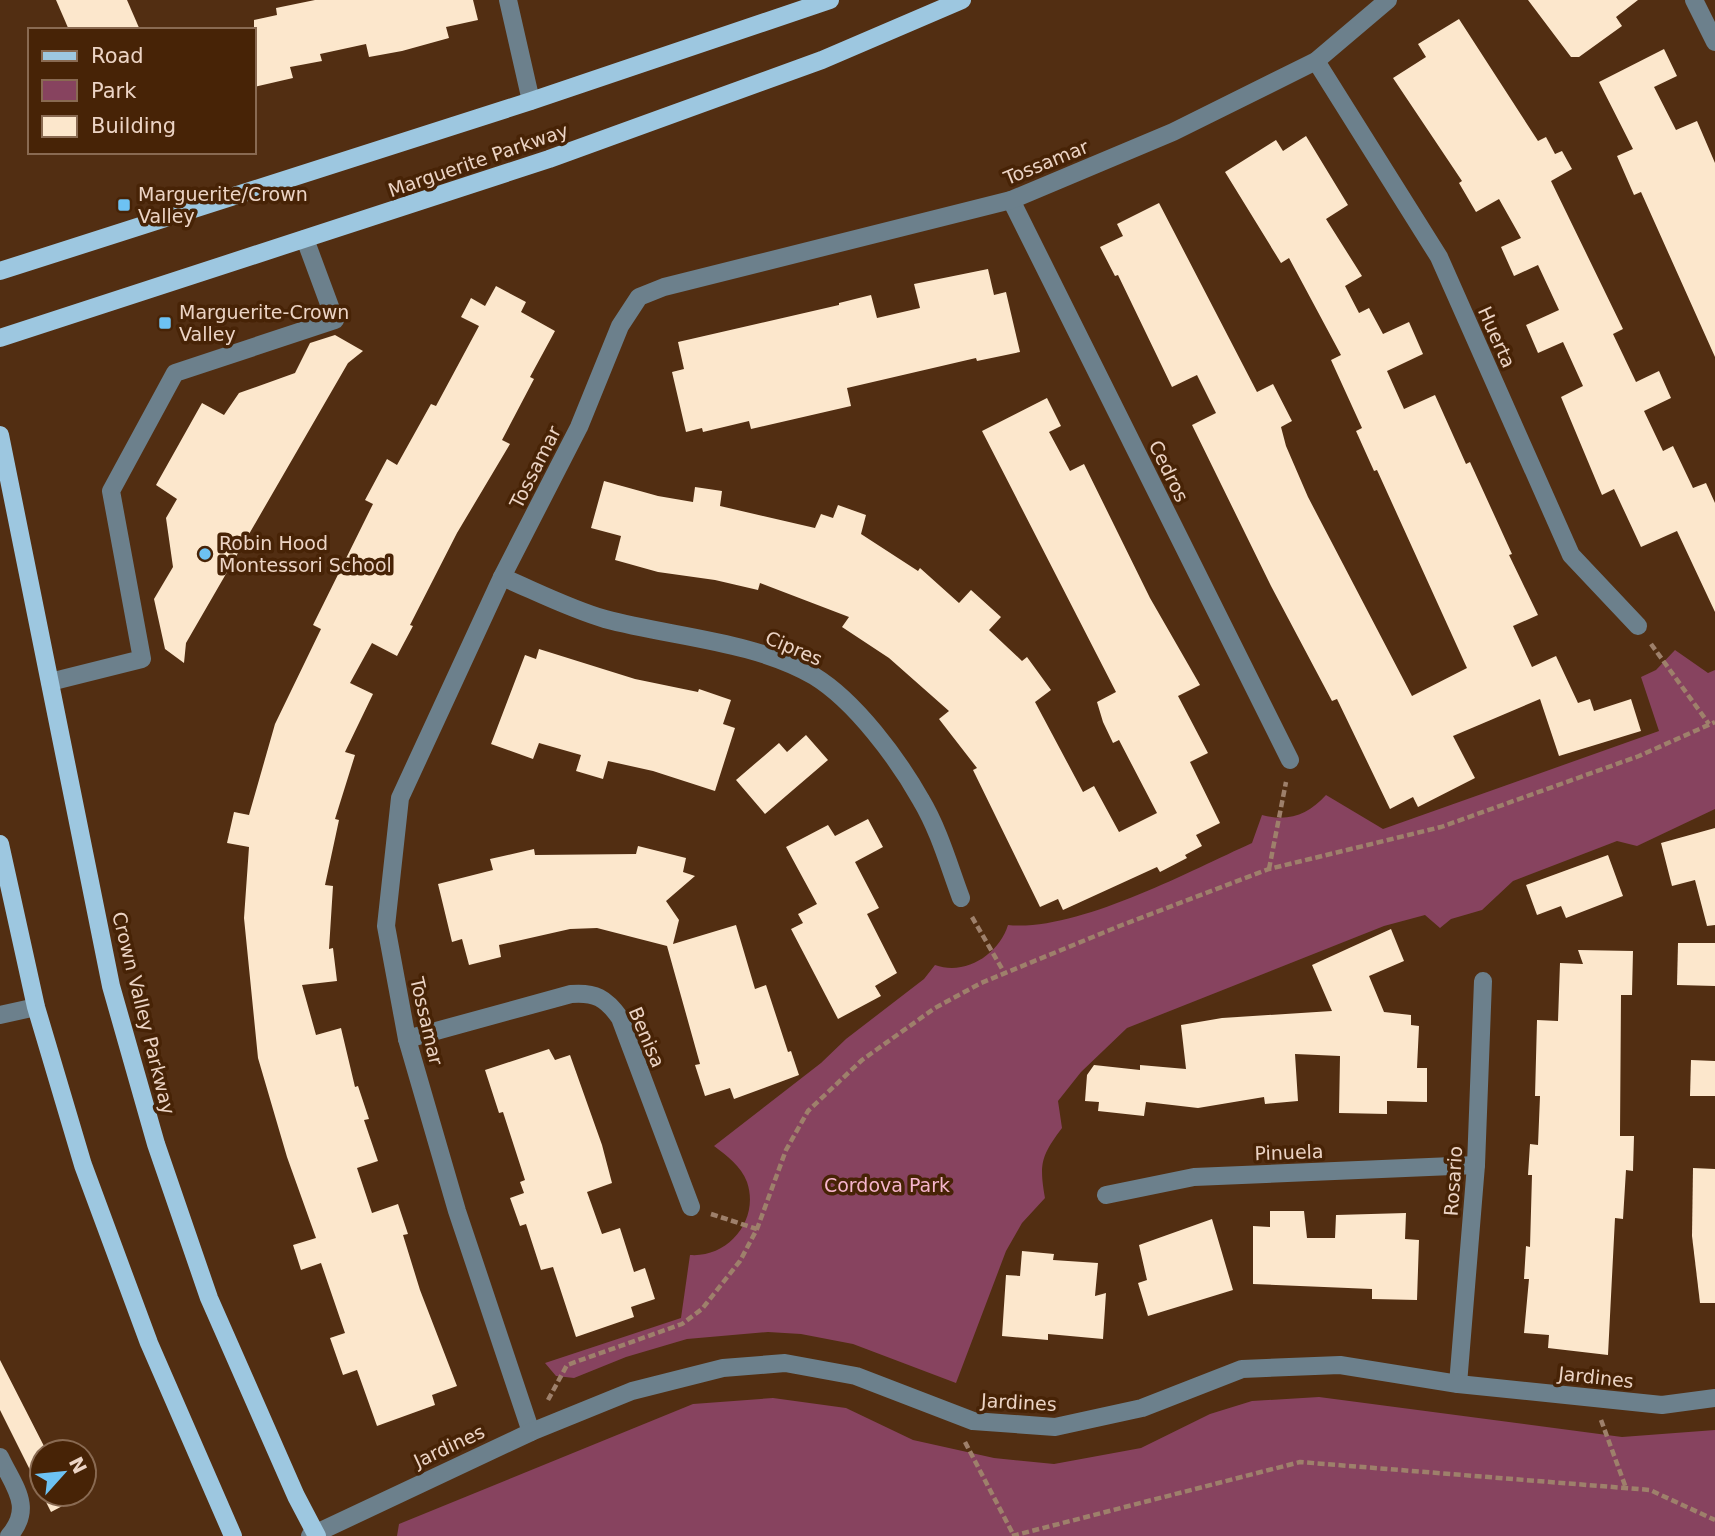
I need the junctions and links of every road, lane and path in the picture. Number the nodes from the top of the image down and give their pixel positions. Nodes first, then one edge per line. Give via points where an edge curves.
1 (508, 0) edge
2 (830, 0) edge
3 (962, 0) edge
4 (1388, 0) edge
5 (1694, 0) edge
6 (1715, 42) edge
7 (1316, 61) junction
8 (531, 101) junction
9 (1011, 200) junction
10 (305, 239) junction
11 (0, 271) edge
12 (0, 338) edge
13 (0, 435) edge
14 (502, 577) junction
15 (1638, 626) joint
16 (50, 682) junction
17 (1712, 724) edge
18 (1290, 760) joint
19 (0, 844) edge
20 (1269, 869) junction
21 (961, 898) joint
22 (1006, 974) junction
23 (1483, 981) dead end
24 (36, 1007) junction
25 (0, 1016) edge
26 (407, 1040) junction
27 (1476, 1165) junction
28 (1106, 1195) dead end
29 (691, 1207) joint
30 (757, 1229) junction
31 (1458, 1384) junction
32 (1593, 1398) junction
33 (1715, 1398) edge
34 (950, 1412) junction
35 (531, 1432) junction
36 (0, 1457) edge
37 (1626, 1488) junction
38 (1715, 1520) edge
39 (315, 1535) edge
40 (1012, 1535) edge
41 (9, 1536) edge
42 (233, 1536) edge

1 - 8 street
2 - 8 main road, Marguerite Parkway
3 - 10 main road, Marguerite Parkway via 821,61 549,159
4 - 7 street, Tossamar
5 - 6 street
7 - 9 street, Tossamar via 1173,132
7 - 15 street, Huerta via 1439,257 1571,555
8 - 11 main road, Marguerite Parkway
9 - 14 street, Tossamar via 639,297 620,326 579,427
9 - 18 street, Cedros
10 - 12 main road, Marguerite Parkway
10 - 16 street via 335,320 175,373 111,491 142,659
13 - 16 main road, Crown Valley Parkway
14 - 21 street, Cipres via 601,618 730,644 814,676 845,701 886,748 922,801
14 - 26 street, Tossamar via 400,798 386,926
15 - 17 path
16 - 39 main road, Crown Valley Parkway via 111,986 156,1144 209,1298
17 - 20 path via 1639,756 1441,827
18 - 20 path
19 - 24 main road
20 - 22 path
21 - 22 path
22 - 30 path via 935,1008 827,1091 808,1111 786,1150
23 - 27 street, Rosario
24 - 25 street
24 - 42 main road via 88,1178 149,1343
26 - 29 street, Benisa via 571,994 589,993 607,1001 620,1018
26 - 35 street, Tossamar via 457,1211
27 - 28 street, Pinuela via 1194,1177
27 - 31 street, Rosario
29 - 30 path
30 - 35 path via 724,1282 702,1309 682,1324 567,1365
31 - 32 street, Jardines
31 - 34 street, Jardines via 1340,1365 1242,1368 1142,1408 1055,1427 973,1421
32 - 33 street, Jardines via 1662,1405
32 - 37 path
34 - 35 street, Jardines via 856,1376 785,1363 723,1368 632,1391
34 - 40 path
35 - 39 street, Jardines
36 - 41 street via 23,1503 20,1523
37 - 38 path via 1650,1490
37 - 40 path via 1300,1462

